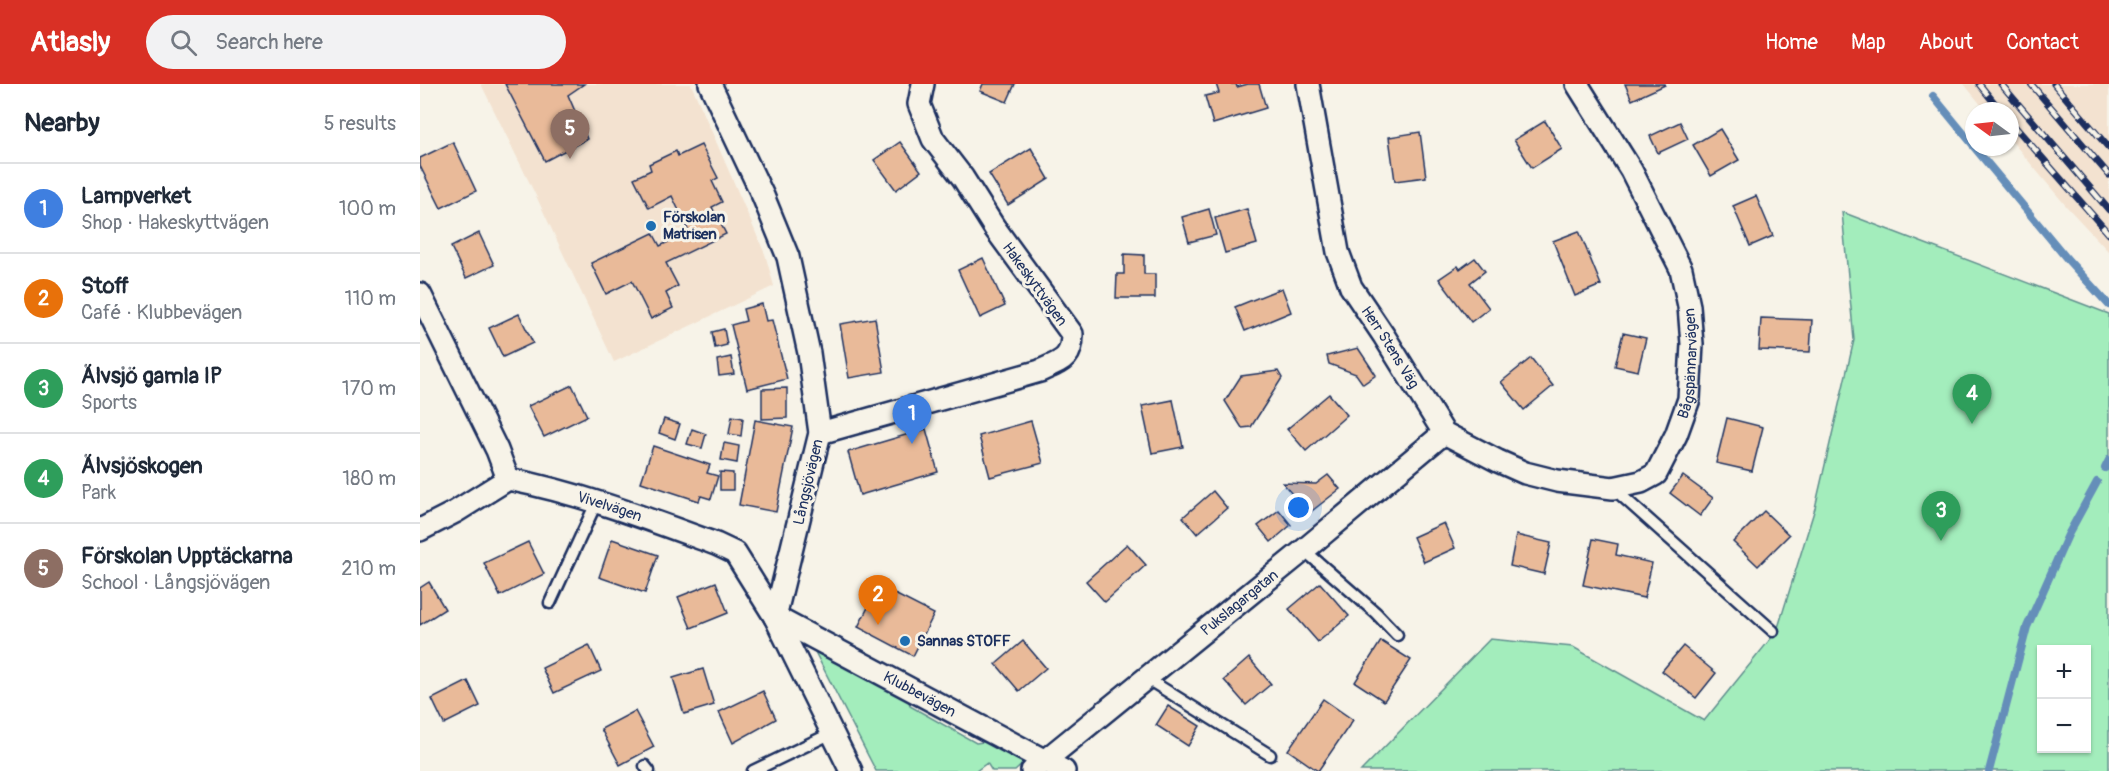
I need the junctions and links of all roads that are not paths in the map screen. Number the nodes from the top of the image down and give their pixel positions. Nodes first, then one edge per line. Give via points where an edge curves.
1 (710, 84) edge
2 (923, 84) edge
3 (1308, 84) edge
4 (1576, 84) edge
5 (420, 294) edge
6 (820, 433) junction
7 (1444, 433) junction
8 (508, 478) junction
9 (1613, 488) junction
10 (597, 501) junction
11 (420, 530) edge
12 (1304, 550) junction
13 (550, 603) dead end
14 (775, 617) junction
15 (1773, 631) dead end
16 (1397, 635) dead end
17 (1146, 678) junction
18 (832, 733) junction
19 (1270, 754) dead end
20 (1038, 766) edge
21 (753, 771) edge
22 (851, 771) edge
23 (1064, 771) edge

1 - 6 street, Långsjövägen via 788,257 809,353
2 - 6 street, Hakeskyttvägen via 919,104 933,139 1072,334 1072,348 1063,359 1040,370
3 - 7 street, Herr Stens Väg via 1338,252 1351,287
4 - 9 street, Bågspännarvägen via 1630,171 1681,270 1689,306 1689,399 1676,435 1656,474
5 - 8 street
6 - 14 street, Långsjövägen
7 - 9 street via 1525,473
7 - 12 street, Pukslagargatan
8 - 10 street, Vivelvägen
8 - 11 street
9 - 15 lane
10 - 13 lane
10 - 14 street, Vivelvägen via 735,553
12 - 16 lane
12 - 17 street, Pukslagargatan
14 - 18 street
14 - 20 street, Klubbevägen
17 - 19 lane
17 - 20 street, Pukslagargatan
18 - 21 lane
18 - 22 street
20 - 23 street, Klubbevägen

